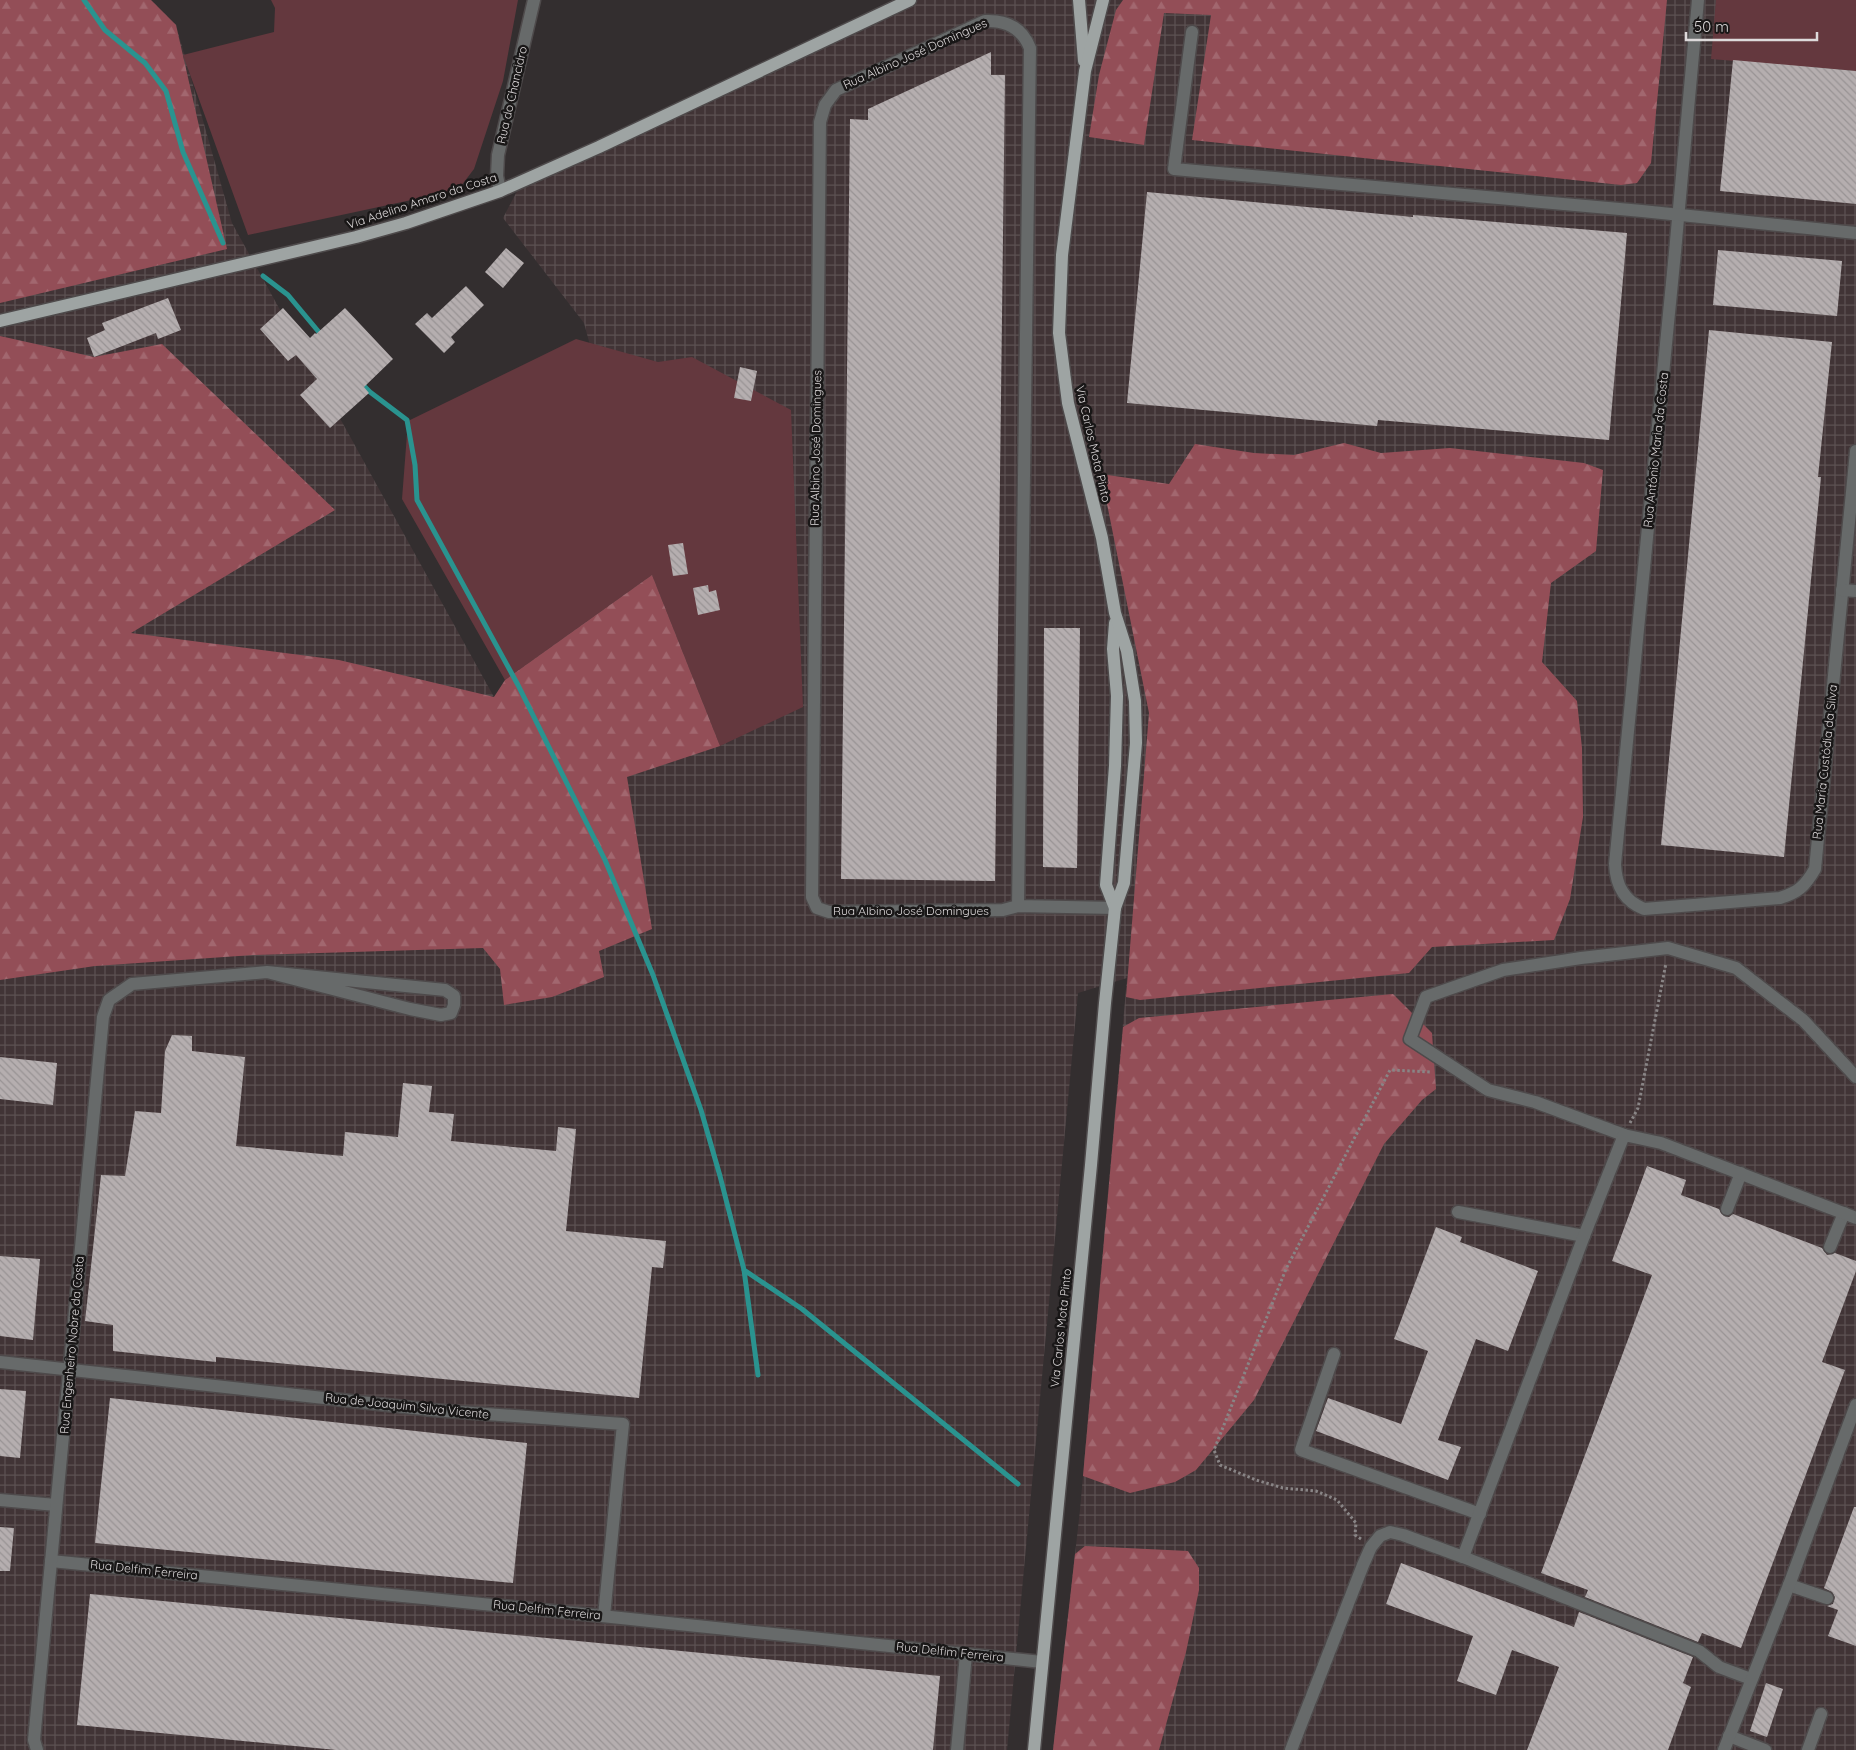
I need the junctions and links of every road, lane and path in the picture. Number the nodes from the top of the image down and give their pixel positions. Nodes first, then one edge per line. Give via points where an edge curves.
1 (534, 0) edge
2 (910, 0) edge
3 (1103, 0) edge
4 (1698, 0) edge
5 (1077, 2) edge
6 (1192, 32) dead end
7 (1085, 71) junction
8 (500, 192) junction
9 (1679, 215) junction
10 (1856, 233) edge
11 (0, 322) edge
12 (1856, 451) edge
13 (1842, 590) junction
14 (1856, 591) edge
15 (1115, 613) junction
16 (1626, 898) joint
17 (1018, 906) junction
18 (1116, 908) junction
19 (1668, 948) junction
20 (266, 972) junction
21 (1460, 1073) junction
22 (1856, 1077) edge
23 (1624, 1135) junction
24 (1741, 1173) junction
25 (1727, 1209) dead end
26 (1458, 1212) dead end
27 (1850, 1216) edge
28 (1584, 1236) junction
29 (1830, 1247) dead end
30 (1334, 1354) dead end
31 (0, 1362) edge
32 (69, 1369) junction
33 (1856, 1405) edge
34 (1852, 1428) edge
35 (0, 1500) edge
36 (56, 1505) junction
37 (1480, 1514) junction
38 (1371, 1547) junction
39 (1463, 1557) junction
40 (51, 1561) junction
41 (1789, 1585) junction
42 (1827, 1598) dead end
43 (604, 1616) junction
44 (966, 1654) junction
45 (1042, 1662) junction
46 (1751, 1679) junction
47 (1821, 1714) dead end
48 (1729, 1736) junction
49 (33, 1747) edge
50 (956, 1750) edge
51 (1034, 1750) edge
52 (1291, 1750) edge
53 (1724, 1750) edge
54 (1765, 1750) edge
55 (1808, 1750) edge

1 - 8 street, Rua do Chancidro via 498,155
2 - 8 main road, Via Adelino Amaro da Costa
3 - 7 main road, Via Carlos Mota Pinto
4 - 9 street, Rua António Maria da Costa
5 - 7 main road, Via Carlos Mota Pinto
6 - 9 street via 1174,169
7 - 15 main road, Via Carlos Mota Pinto via 1062,255 1059,333 1068,402 1102,538
8 - 11 main road, Via Adelino Amaro da Costa via 356,237
9 - 10 street
9 - 16 street, Rua António Maria da Costa via 1615,864 1619,887
12 - 13 street, Rua Maria Custódia da Silva
13 - 14 street
13 - 16 street, Rua Maria Custódia da Silva via 1816,855 1807,883 1793,894 1780,898 1644,909
15 - 18 main road, Via Carlos Mota Pinto via 1115,766 1106,884
15 - 18 main road, Via Carlos Mota Pinto via 1127,652 1135,701 1136,743 1124,883
17 - 17 street, Rua Albino José Domingues via 1030,48 1026,38 1014,27 996,20 985,21 836,90 825,105 820,122 812,897 817,908 829,912 1003,910
17 - 18 street, Rua Albino José Domingues
18 - 45 main road, Via Carlos Mota Pinto
19 - 21 street via 1503,970 1426,997 1410,1039
19 - 22 street via 1736,968 1802,1020
19 - 23 path via 1638,1108
20 - 20 street via 441,1015 451,1013 454,1005 454,996 446,990
20 - 32 street, Rua Engenheiro Nobre da Costa via 132,984 109,1000 103,1016
21 - 23 street via 1488,1090 1535,1102
21 - 38 path via 1390,1070 1286,1269 1214,1450 1220,1465 1256,1480 1283,1488 1316,1491 1337,1500 1356,1523 1355,1534
23 - 24 street via 1661,1143
23 - 28 street
24 - 25 street
24 - 27 street
26 - 28 street
27 - 29 street
28 - 37 street
30 - 37 street via 1301,1450
31 - 32 street, Rua de Joaquim Silva Vicente
32 - 36 street, Rua Engenheiro Nobre da Costa
32 - 43 street, Rua de Joaquim Silva Vicente via 432,1410 623,1424
33 - 34 street
34 - 41 street
35 - 36 street
36 - 40 street, Rua Engenheiro Nobre da Costa
37 - 39 street
38 - 39 street via 1380,1536 1390,1532
38 - 52 street
39 - 46 street via 1699,1651 1718,1667
40 - 43 street, Rua Delfim Ferreira
40 - 49 street, Rua Engenheiro Nobre da Costa
41 - 42 street
41 - 46 street
43 - 44 street, Rua Delfim Ferreira
44 - 45 street, Rua Delfim Ferreira
44 - 50 street
45 - 51 main road, Via Carlos Mota Pinto
46 - 48 street
47 - 55 street
48 - 53 street
48 - 54 street

